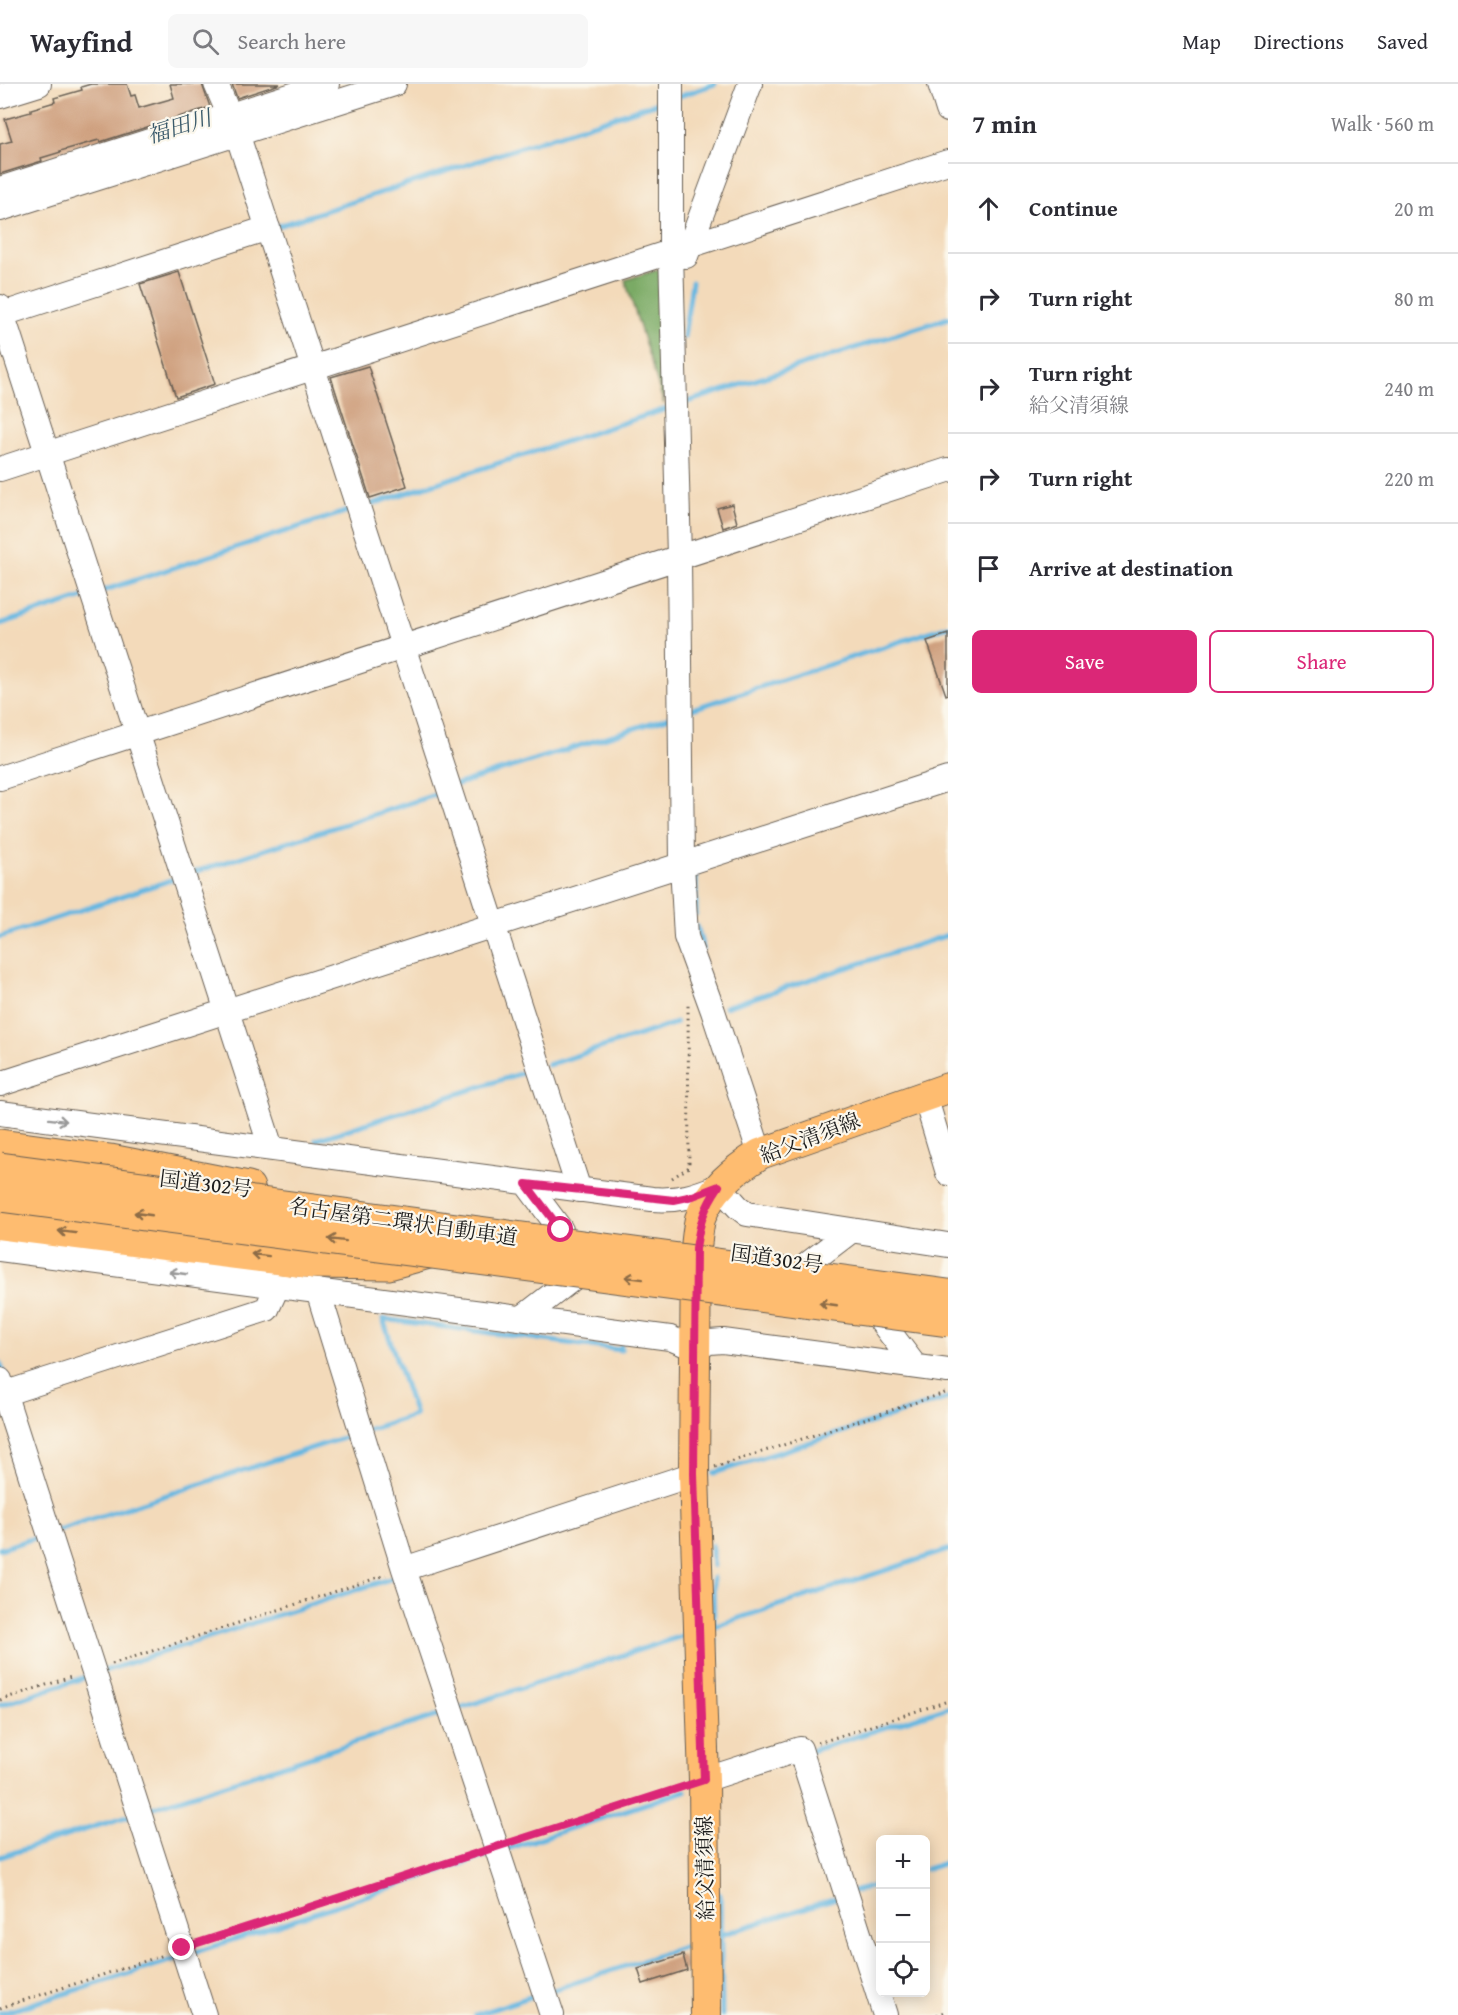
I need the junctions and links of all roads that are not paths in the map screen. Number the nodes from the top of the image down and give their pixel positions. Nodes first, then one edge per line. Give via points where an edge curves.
1 (39, 84) edge
2 (216, 84) edge
3 (327, 84) edge
4 (394, 84) edge
5 (671, 84) edge
6 (750, 84) edge
7 (940, 84) edge
8 (0, 96) edge
9 (948, 110) edge
10 (233, 124) junction
11 (948, 162) edge
12 (0, 189) edge
13 (0, 209) edge
14 (268, 228) junction
15 (679, 249) junction
16 (1, 312) edge
17 (313, 368) junction
18 (48, 454) junction
19 (0, 470) edge
20 (948, 470) edge
21 (679, 557) junction
22 (403, 647) junction
23 (137, 734) junction
24 (0, 778) edge
25 (948, 779) edge
26 (682, 864) junction
27 (493, 925) junction
28 (226, 1011) junction
29 (0, 1084) edge
30 (936, 1092) edge
31 (0, 1113) edge
32 (0, 1146) edge
33 (270, 1148) junction
34 (760, 1154) junction
35 (0, 1156) edge
36 (0, 1169) edge
37 (948, 1173) edge
38 (526, 1184) junction
39 (719, 1186) junction
40 (579, 1190) junction
41 (262, 1191) junction
42 (0, 1195) edge
43 (0, 1223) edge
44 (500, 1224) junction
45 (561, 1230) junction
46 (851, 1231) junction
47 (624, 1239) junction
48 (948, 1245) edge
49 (696, 1248) junction
50 (0, 1250) edge
51 (824, 1266) junction
52 (948, 1283) edge
53 (277, 1287) junction
54 (318, 1291) junction
55 (948, 1296) edge
56 (522, 1318) junction
57 (948, 1320) edge
58 (696, 1349) junction
59 (915, 1366) junction
60 (948, 1371) edge
61 (1, 1390) edge
62 (694, 1474) junction
63 (404, 1569) junction
64 (704, 1780) junction
65 (204, 2015) edge
66 (552, 2015) edge
67 (706, 2015) edge
68 (885, 2015) edge

1 - 8 street
2 - 10 street
3 - 10 street
4 - 10 street
5 - 15 street
6 - 15 street
7 - 9 street
10 - 12 street
10 - 13 street
10 - 14 street
11 - 15 street
14 - 16 street
14 - 17 street
15 - 17 street
15 - 21 street via 673,312
16 - 18 street
17 - 18 street
17 - 22 street
18 - 19 street
18 - 23 street
20 - 21 street
21 - 22 street
21 - 26 street
22 - 23 street
22 - 27 street
23 - 24 street
23 - 28 street
25 - 26 street
26 - 27 street
26 - 34 street via 686,937
27 - 28 street
27 - 40 street
28 - 29 street
28 - 33 street
30 - 34 main road, 給父清須線
30 - 37 street
31 -> 33 street
32 - 41 highway via 110,1161
33 - 38 street
34 - 39 main road, 給父清須線
35 - 41 highway, 国道302号
36 - 55 highway, 名古屋第二環状自動車道, bridge
38 - 40 street
38 - 45 street
39 - 40 street via 674,1200
39 - 46 street via 747,1214
39 - 49 main road, 給父清須線 via 700,1219
41 - 44 highway, 国道302号
57 -> 42 highway, 名古屋第二環状自動車道, bridge
44 -> 43 highway via 422,1255 370,1264 313,1262
44 - 45 highway, 国道302号
45 - 47 highway, 国道302号
46 - 48 street
46 - 51 street
47 - 49 highway, 国道302号
47 - 56 street
49 - 51 highway, 国道302号
49 - 58 main road, 給父清須線
53 -> 50 street
51 - 52 highway, 国道302号
51 - 59 street
53 - 54 street
53 - 61 street via 267,1309
54 - 56 street
54 - 63 street
56 - 58 street via 670,1338
58 - 59 street via 709,1342 723,1341
58 - 62 main road, 給父清須線
59 - 60 street
61 - 65 street
62 - 63 street
62 - 64 main road, 給父清須線
63 - 66 street
64 - 67 main road, 給父清須線
64 - 68 street via 800,1749

